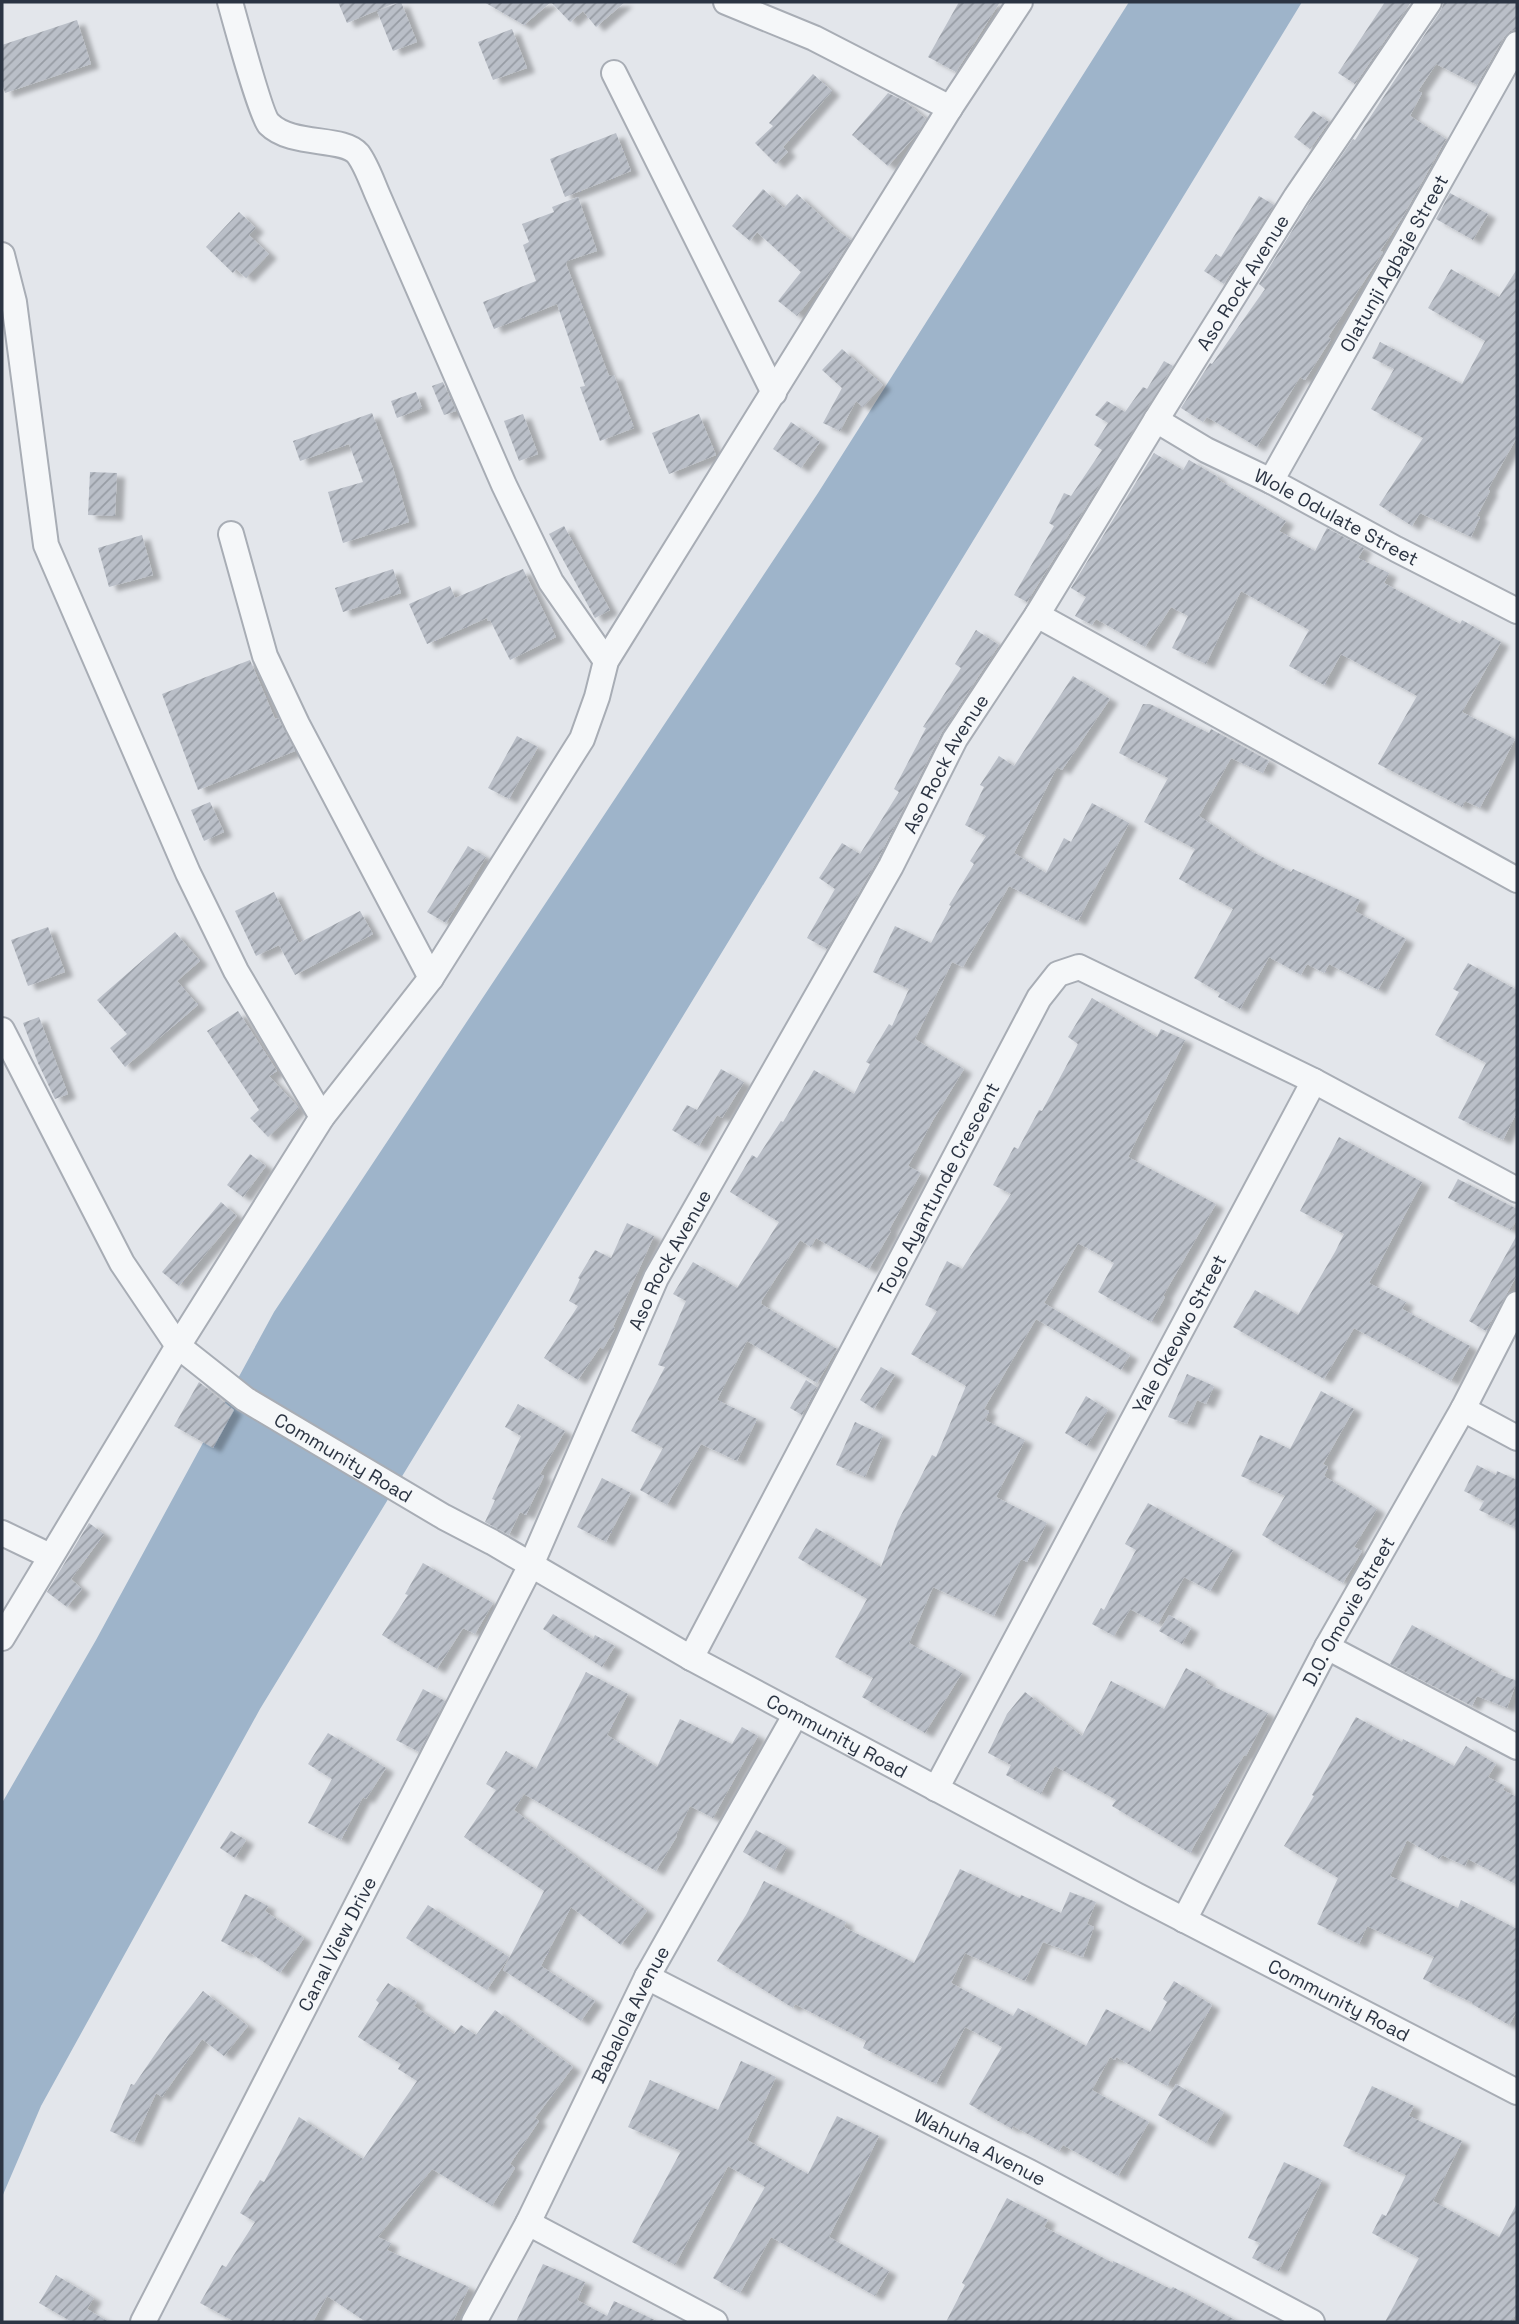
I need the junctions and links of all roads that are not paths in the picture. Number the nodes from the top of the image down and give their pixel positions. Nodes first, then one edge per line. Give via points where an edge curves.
1 (230, 2) edge
2 (726, 2) edge
3 (1020, 2) edge
4 (1429, 2) edge
5 (1517, 44) edge
6 (614, 73) dead end
7 (950, 108) junction
8 (2, 255) edge
9 (774, 393) junction
10 (1156, 419) junction
11 (1271, 481) junction
12 (231, 534) dead end
13 (1517, 610) edge
14 (1037, 615) junction
15 (606, 661) junction
16 (1517, 880) edge
17 (431, 978) junction
18 (2, 1030) edge
19 (1314, 1081) junction
20 (322, 1117) junction
21 (1517, 1190) edge
22 (1517, 1304) edge
23 (178, 1346) junction
24 (1463, 1409) junction
25 (1517, 1438) edge
26 (2, 1533) edge
27 (50, 1556) junction
28 (531, 1565) junction
29 (2, 1638) edge
30 (1327, 1647) junction
31 (691, 1658) junction
32 (796, 1714) junction
33 (1517, 1747) edge
34 (936, 1788) junction
35 (1184, 1920) junction
36 (648, 1977) junction
37 (1517, 2092) edge
38 (528, 2223) junction
39 (143, 2322) edge
40 (474, 2322) edge
41 (715, 2322) edge
42 (1312, 2322) edge

1 - 15 street via 267,123 286,135 338,144 357,153 551,582
2 - 7 street via 814,38
3 - 7 street
4 - 10 street, Aso Rock Avenue via 1296,197
5 - 11 street, Olatunji Agbaje Street
6 - 9 street
7 - 9 street
8 - 20 street via 14,302 46,544 188,873 236,971
9 - 15 street
10 - 11 street, Wole Odulate Street via 1206,450
10 - 14 street, Aso Rock Avenue
11 - 13 street, Wole Odulate Street
12 - 17 street via 265,656
14 - 16 street
14 - 28 street, Aso Rock Avenue via 955,739 891,866 656,1278
15 - 17 street via 582,739
17 - 20 street
18 - 23 street, Community Road via 122,1263
19 - 21 street
19 - 31 street, Toyo Ayantunde Crescent via 1079,967 1058,974 1039,998
19 - 34 street, Yale Okeowo Street
20 - 23 street
22 - 24 street, D.O. Omovie Street
23 - 27 street
23 - 28 street, Community Road via 245,1399
24 - 25 street
24 - 30 street, D.O. Omovie Street
26 - 27 street
27 - 29 street
28 - 31 street, Community Road
28 - 39 street, Canal View Drive
30 - 33 street
30 - 35 street, D.O. Omovie Street
31 - 32 street, Community Road
32 - 34 street, Community Road
32 - 36 street, Babalola Avenue
34 - 35 street, Community Road
35 - 37 street, Community Road
36 - 38 street, Babalola Avenue
36 - 42 street, Wahuha Avenue
38 - 40 street, Babalola Avenue
38 - 41 street

